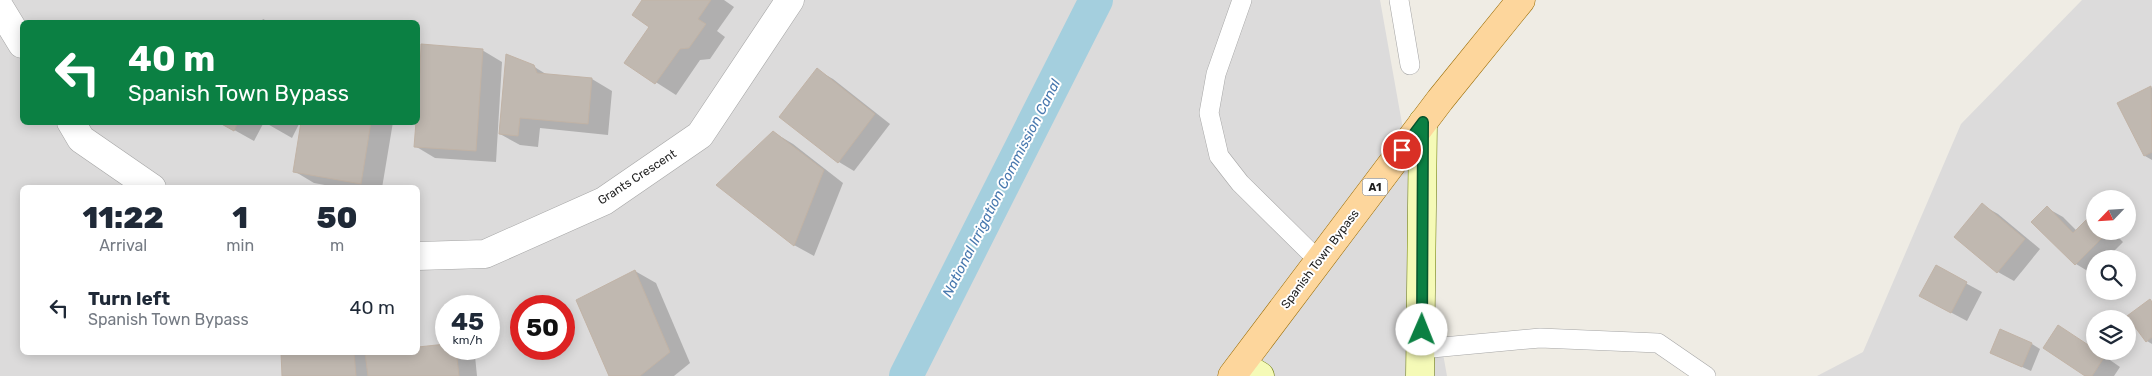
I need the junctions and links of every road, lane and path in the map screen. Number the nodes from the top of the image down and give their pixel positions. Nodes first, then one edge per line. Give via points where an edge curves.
1 (790, 0) edge
2 (1242, 0) edge
3 (1399, 0) edge
4 (1520, 0) edge
5 (0, 8) edge
6 (20, 41) edge
7 (1410, 65) dead end
8 (1423, 122) junction
9 (73, 125) edge
10 (148, 185) edge
11 (420, 256) edge
12 (1318, 260) junction
13 (1421, 348) junction
14 (1244, 372) edge
15 (1420, 376) edge
16 (1706, 376) edge

1 - 11 street, Grants Crescent via 700,135 604,201 485,254
2 - 12 lane via 1216,74 1209,113 1219,156 1240,183
3 - 7 lane
4 - 8 main road, Spanish Town Bypass / A1
5 - 6 street
8 - 12 main road, Spanish Town Bypass / A1
8 - 13 main road
9 - 10 street via 81,139
12 - 14 main road, Spanish Town Bypass / A1
13 - 15 main road
13 - 16 lane via 1540,338 1658,343

